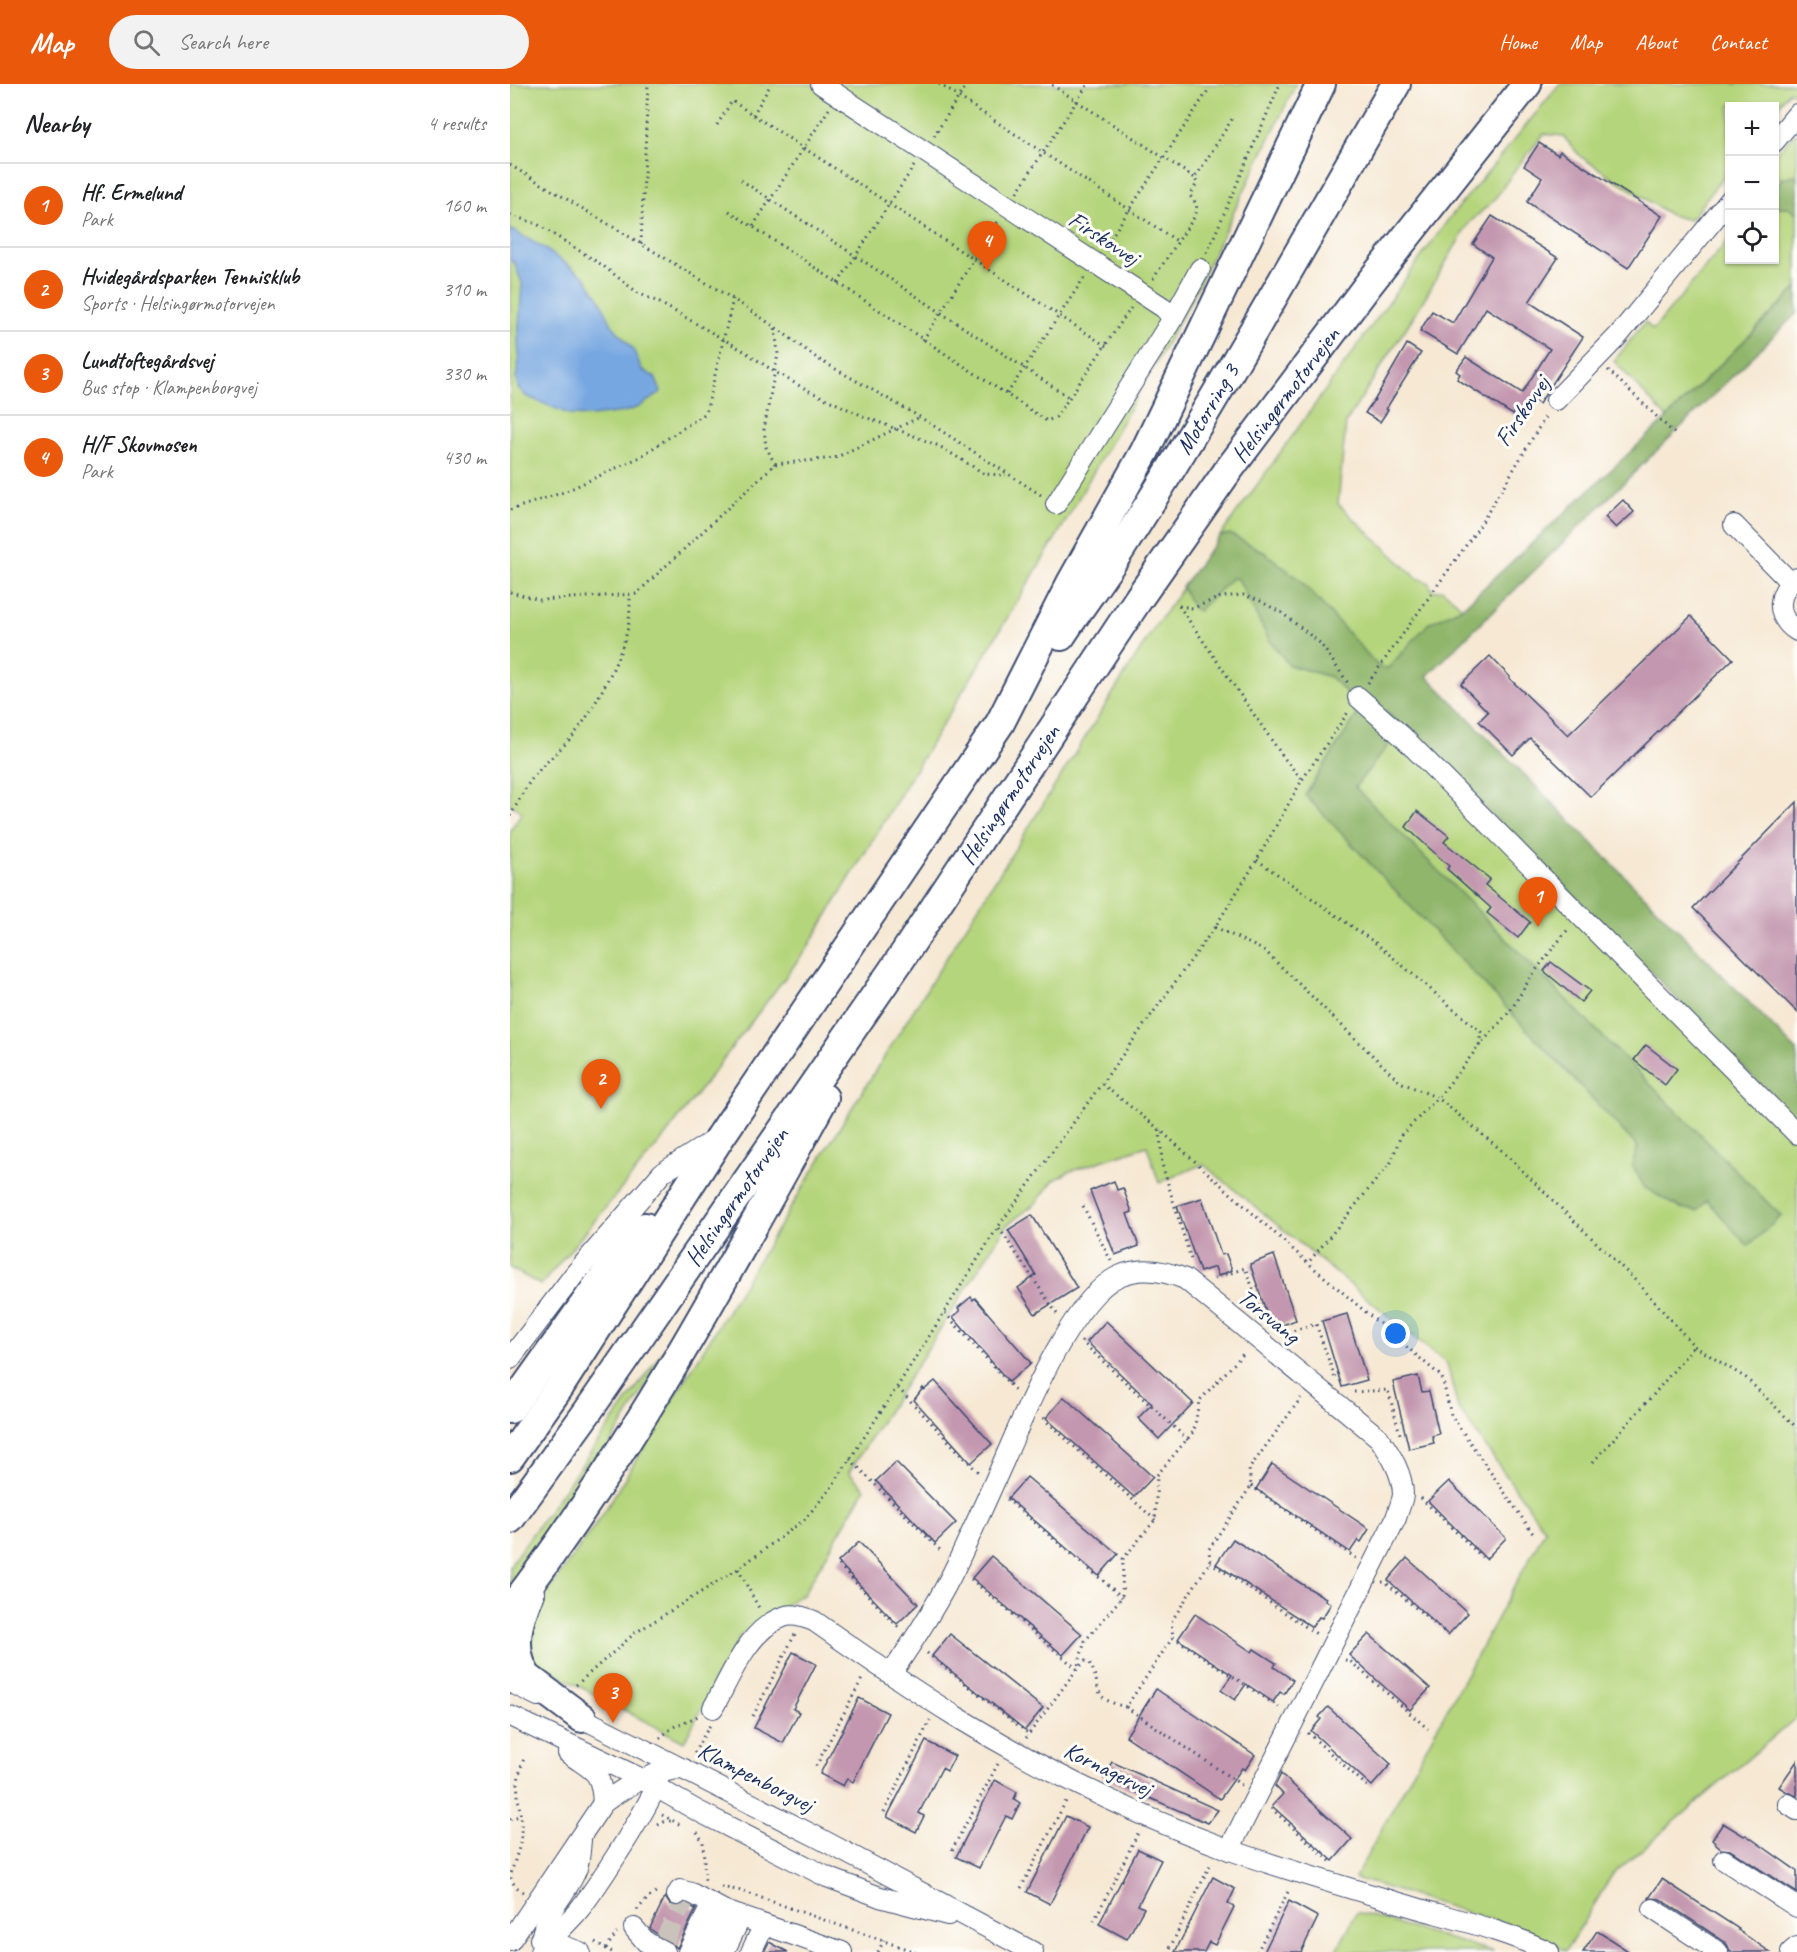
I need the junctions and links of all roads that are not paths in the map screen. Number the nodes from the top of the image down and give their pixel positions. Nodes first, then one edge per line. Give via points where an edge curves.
1 (821, 84) edge
2 (1321, 84) edge
3 (1396, 84) edge
4 (1527, 84) edge
5 (1797, 114) edge
6 (1779, 136) edge
7 (1725, 206) edge
8 (1200, 269) road end
9 (1173, 318) junction
10 (1556, 400) road end
11 (1056, 504) road end
12 (1734, 525) dead end
13 (1794, 580) edge
14 (1795, 631) edge
15 (1358, 697) road end
16 (1000, 723) junction
17 (902, 957) junction
18 (1797, 1134) edge
19 (721, 1136) junction
20 (510, 1359) edge
21 (510, 1409) edge
22 (510, 1457) edge
23 (510, 1519) edge
24 (539, 1573) junction
25 (510, 1610) edge
26 (891, 1674) junction
27 (510, 1682) edge
28 (713, 1708) road end
29 (510, 1716) edge
30 (582, 1718) junction
31 (532, 1726) junction
32 (650, 1751) junction
33 (684, 1769) junction
34 (652, 1780) junction
35 (603, 1803) junction
36 (582, 1834) junction
37 (1224, 1848) junction
38 (1724, 1860) dead end
39 (671, 1891) road end
40 (723, 1904) junction
41 (1797, 1908) edge
42 (1653, 1909) dead end
43 (977, 1922) junction
44 (629, 1924) road end
45 (764, 1925) junction
46 (510, 1942) edge
47 (788, 1943) edge
48 (543, 1947) edge
49 (658, 1947) edge
50 (1797, 1947) edge
51 (580, 1952) edge
52 (688, 1952) edge
53 (705, 1952) edge
54 (724, 1952) edge
55 (751, 1952) edge
56 (842, 1952) edge
57 (1033, 1952) edge
58 (1549, 1952) edge
59 (1718, 1952) edge
60 (1791, 1952) edge

1 - 9 street, Firskovvej via 1143,294
2 - 16 highway, Helsingørmotorvejen via 1145,451 1071,583
3 - 16 highway, Motorring 3 via 1167,474 1119,551
4 - 17 highway, Helsingørmotorvejen via 1227,472
5 - 6 street
7 - 10 street, Firskovvej via 1617,337
8 - 9 street
9 - 11 street
12 - 13 street
13 - 14 street via 1785,588 1780,602 1783,616
15 - 18 street via 1404,738
16 - 19 highway, Helsingørmotorvejen
17 - 23 highway, Helsingørmotorvejen
17 - 24 highway via 745,1241 630,1438
19 - 20 street via 662,1173 573,1275
19 - 21 highway via 613,1264
19 - 22 highway, Helsingørmotorvejen
24 - 25 highway
24 - 30 highway via 517,1622 514,1654 527,1677
26 - 28 street, Kornagervej via 814,1621 783,1616 750,1641
26 - 37 street, Kornagervej via 1012,1749 1076,1783
26 - 37 street, Torsvang via 936,1606 1068,1329 1101,1288 1119,1276 1142,1270 1189,1274 1311,1383 1337,1397 1379,1438 1392,1456 1403,1496 1396,1518 1330,1651
27 - 30 street, Klampenborgvej
29 - 31 street, Klampenborgvej
30 - 32 street, Klampenborgvej
31 - 34 street, Klampenborgvej
31 - 35 street via 597,1774
32 - 33 street, Klampenborgvej
32 - 34 street
33 - 34 street via 670,1770
33 - 43 street, Klampenborgvej
34 - 35 street via 617,1792
34 - 43 street, Klampenborgvej via 696,1810 827,1876 880,1897
34 - 48 street via 589,1897
35 - 36 street
36 - 46 street
36 - 48 street via 577,1867 543,1927
37 - 58 street, Kornagervej via 1493,1930
38 - 41 street
39 - 40 street via 680,1890
40 - 45 street
40 - 52 street
40 - 53 street
40 - 54 street
42 - 59 street
43 - 57 street, Klampenborgvej
44 - 49 street via 646,1942
45 - 47 street
45 - 55 street
46 - 48 street via 524,1939
47 - 56 street
48 - 51 street
50 - 60 street

